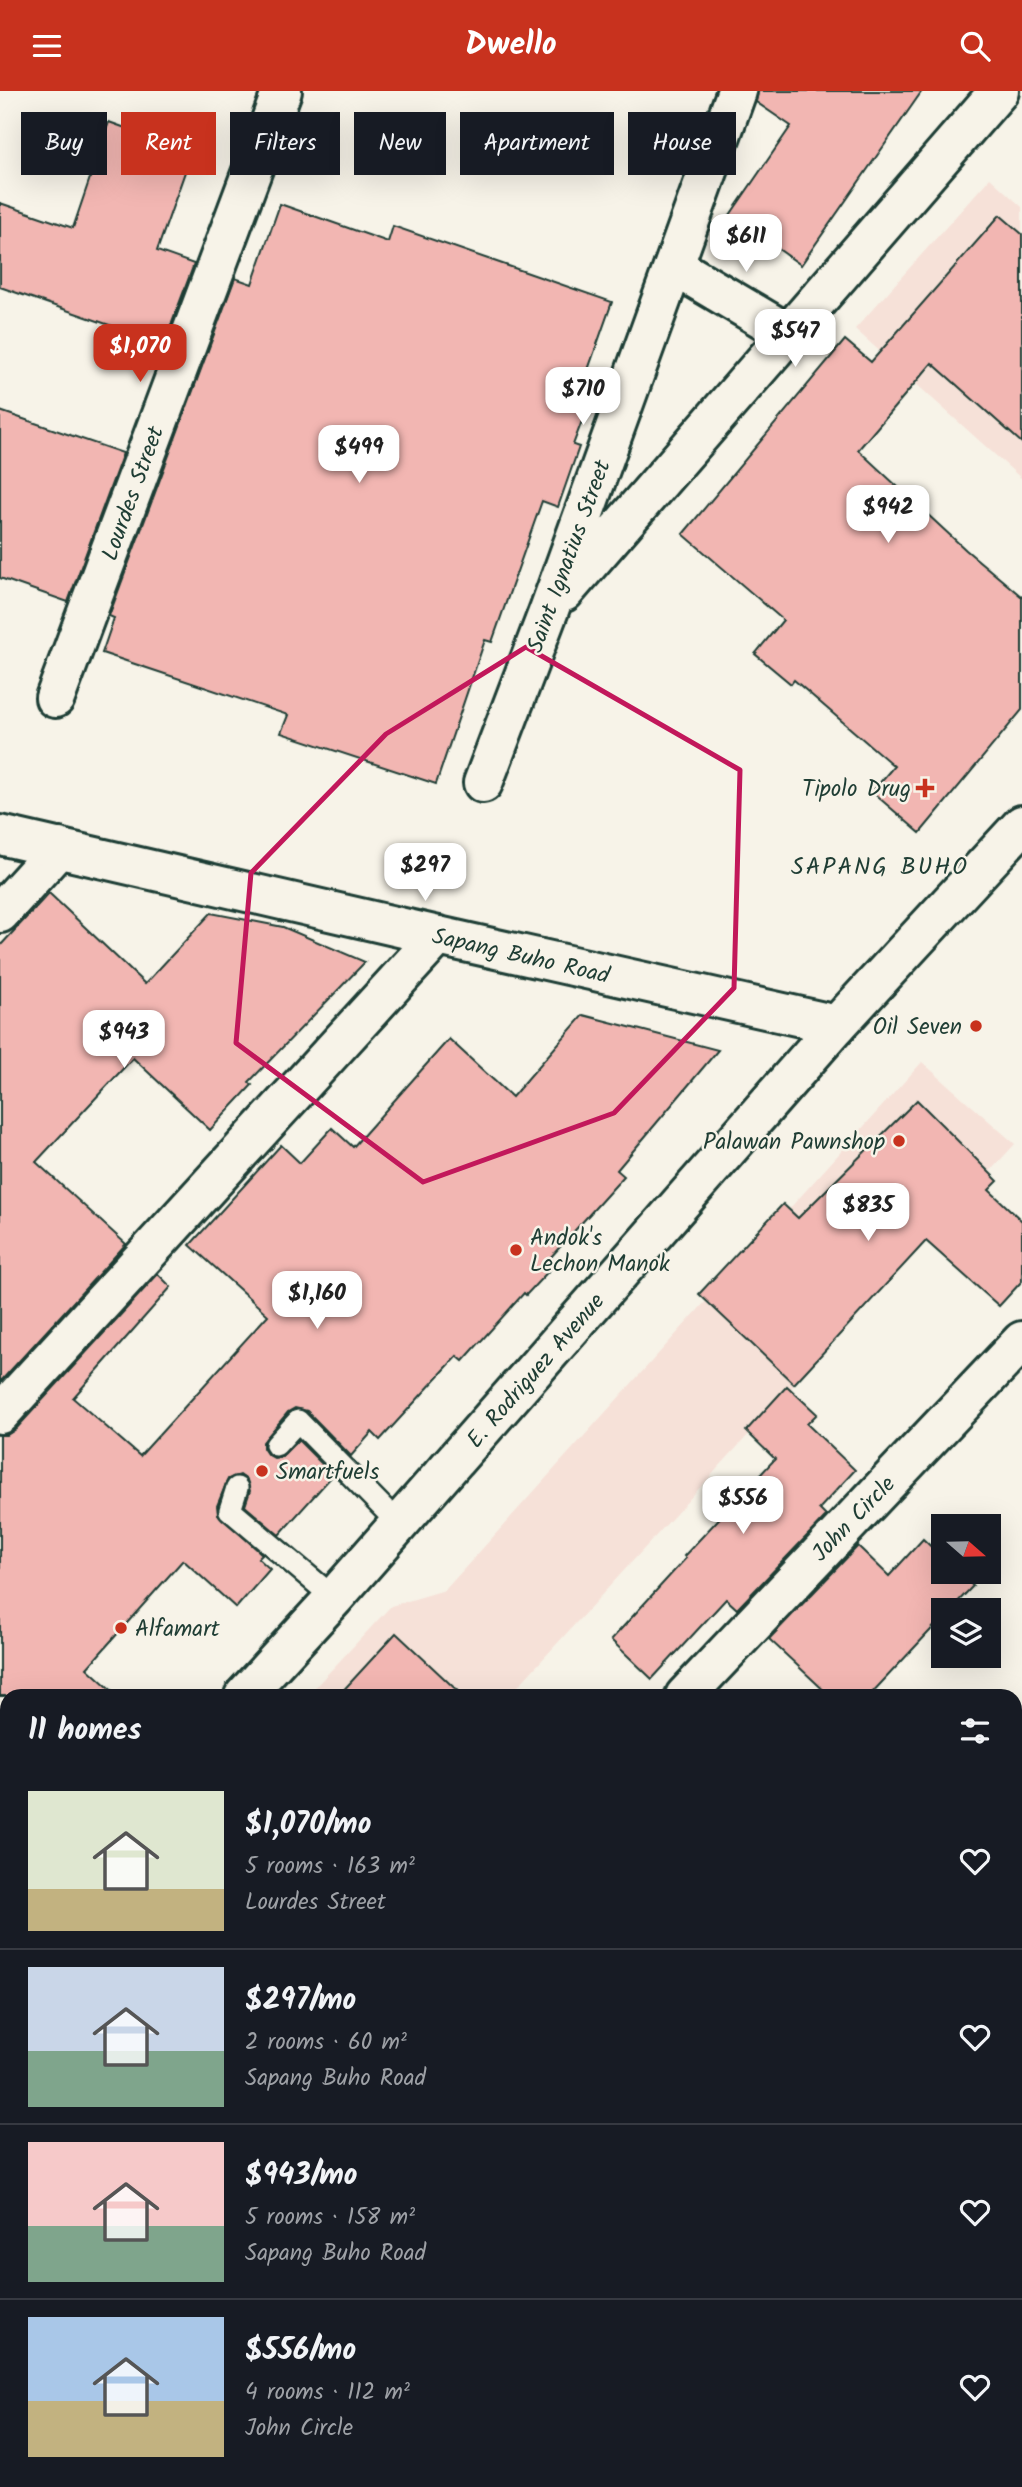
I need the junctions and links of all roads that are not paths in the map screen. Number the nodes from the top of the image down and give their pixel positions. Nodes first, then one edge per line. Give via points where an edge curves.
1 (282, 91) edge
2 (737, 91) edge
3 (999, 91) edge
4 (674, 265) junction
5 (787, 333) junction
6 (549, 610) junction
7 (55, 698) dead end
8 (483, 783) dead end
9 (1022, 825) edge
10 (0, 835) edge
11 (59, 848) junction
12 (0, 913) edge
13 (438, 936) junction
14 (837, 1025) junction
15 (1022, 1341) edge
16 (0, 1415) edge
17 (276, 1445) dead end
18 (237, 1488) dead end
19 (399, 1524) junction
20 (334, 1598) junction
21 (250, 1689) edge
22 (692, 1689) edge

1 - 7 street, Lourdes Street
2 - 4 street, Saint Ignatius Street
3 - 5 street
4 - 5 street
4 - 6 street, Saint Ignatius Street
5 - 6 street
6 - 8 street, Saint Ignatius Street
9 - 14 street, E. Rodriguez Avenue
10 - 11 street, Sapang Buho Road
11 - 12 street
11 - 13 street, Sapang Buho Road
13 - 14 street, Sapang Buho Road
13 - 16 street
14 - 19 street, E. Rodriguez Avenue
15 - 22 street, John Circle
17 - 19 lane via 298,1421
18 - 20 lane via 230,1510
19 - 20 street, E. Rodriguez Avenue
20 - 21 street, E. Rodriguez Avenue

